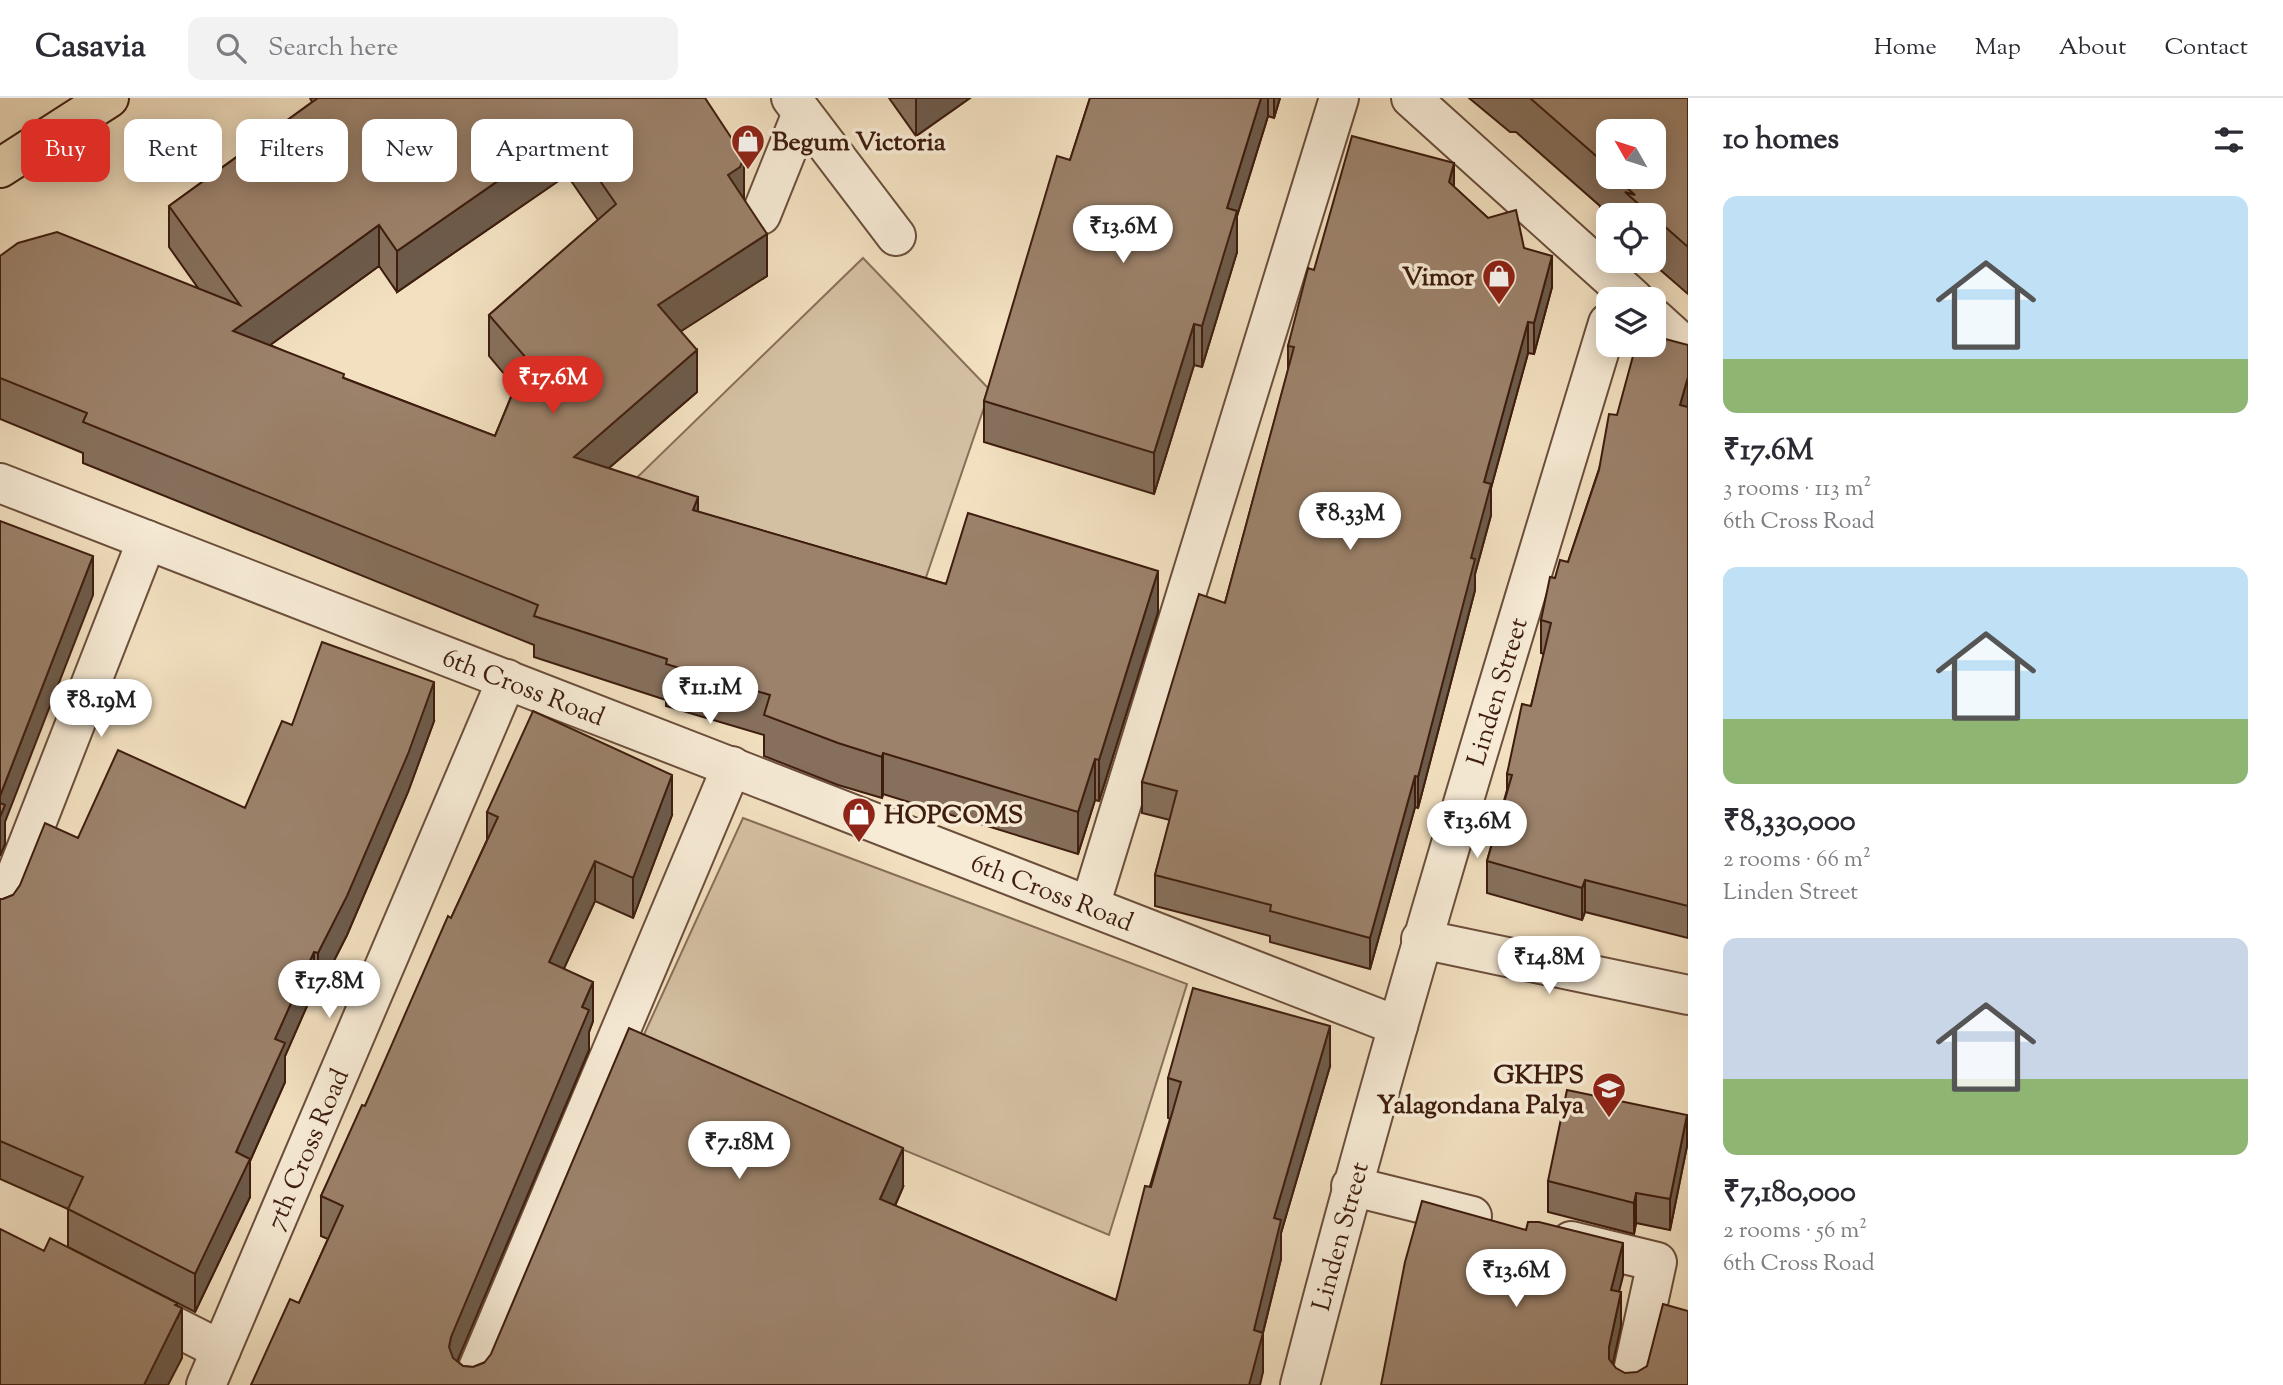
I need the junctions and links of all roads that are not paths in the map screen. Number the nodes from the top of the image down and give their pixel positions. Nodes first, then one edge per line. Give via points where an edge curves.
1 (108, 98) edge
2 (1339, 98) edge
3 (1410, 98) edge
4 (796, 105) edge
5 (0, 168) edge
6 (761, 215) dead end
7 (896, 236) dead end
8 (1614, 287) edge
9 (1666, 329) edge
10 (1688, 349) edge
11 (1598, 357) edge
12 (0, 483) edge
13 (147, 540) junction
14 (507, 679) junction
15 (732, 766) junction
16 (1090, 906) junction
17 (0, 916) edge
18 (1422, 939) junction
19 (1688, 995) edge
20 (1398, 1026) junction
21 (1351, 1186) junction
22 (110, 1294) edge
23 (220, 1350) junction
24 (205, 1385) edge
25 (471, 1385) edge
26 (1300, 1385) edge
27 (1630, 1385) edge

1 - 5 main road
2 - 16 street
3 - 8 street
4 - 6 street
4 - 7 street
9 - 10 street
11 - 18 street, Linden Street
12 - 13 street, 6th Cross Road
13 - 14 street, 6th Cross Road
13 - 17 street
14 - 15 street, 6th Cross Road
14 - 23 street, 7th Cross Road
15 - 16 street, 6th Cross Road
15 - 25 street
16 - 20 street, 6th Cross Road
18 - 19 street
18 - 20 street, Linden Street
20 - 21 street, Linden Street
21 - 26 street, Linden Street
21 - 27 street via 1657,1262
22 - 23 street
23 - 24 street, 7th Cross Road

